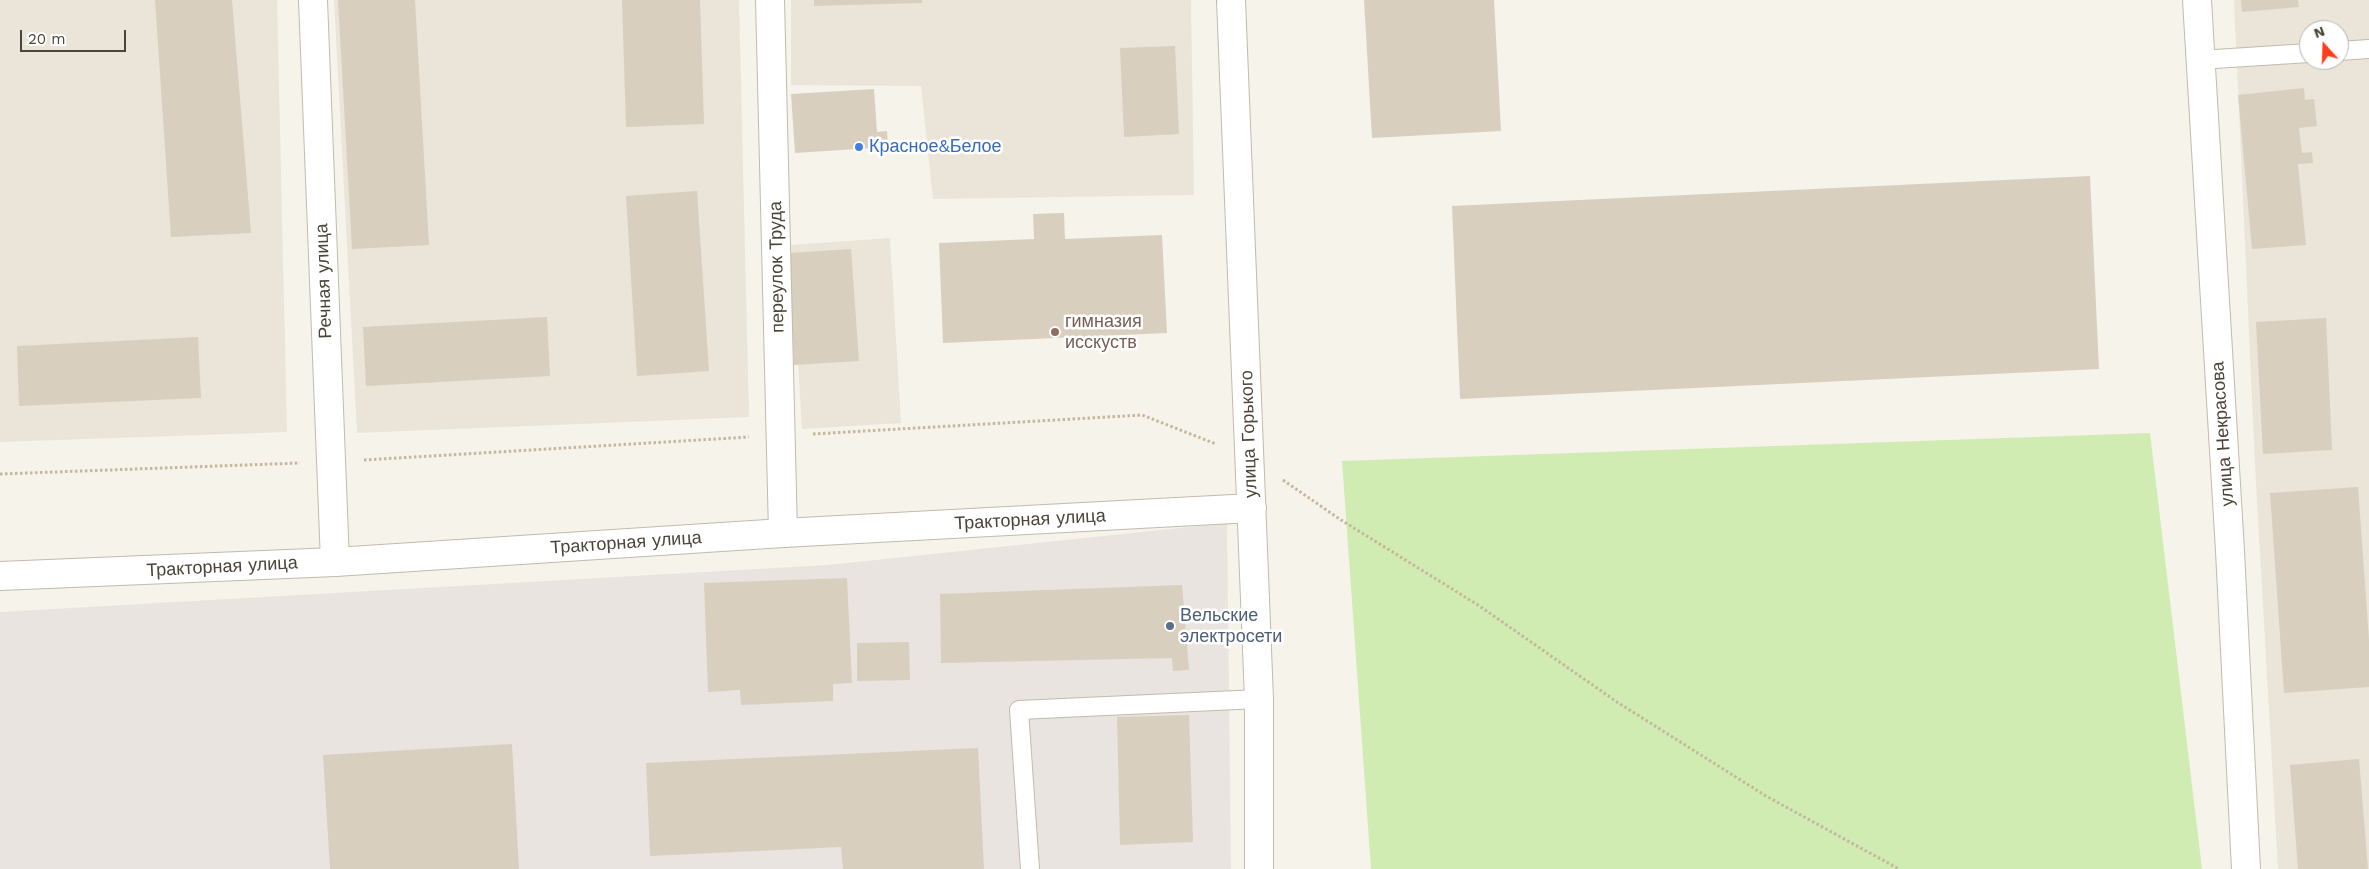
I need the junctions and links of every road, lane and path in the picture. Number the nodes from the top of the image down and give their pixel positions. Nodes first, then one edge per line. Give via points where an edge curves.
1 (313, 0) edge
2 (770, 0) edge
3 (1231, 0) edge
4 (2197, 0) edge
5 (2369, 49) edge
6 (2349, 50) edge
7 (2299, 54) edge
8 (2200, 60) junction
9 (781, 436) junction
10 (1250, 458) junction
11 (331, 462) junction
12 (0, 474) edge
13 (1252, 508) junction
14 (784, 533) junction
15 (335, 562) junction
16 (0, 576) edge
17 (1259, 699) junction
18 (1030, 869) edge
19 (1259, 869) edge
20 (1899, 869) edge
21 (2246, 869) edge

1 - 11 street, Речная улица
2 - 9 street, переулок Труда
3 - 10 street, улица Горького
4 - 8 street, улица Некрасова
5 - 6 lane
7 - 8 lane
8 - 21 street, улица Некрасова via 2230,541
9 - 10 path via 1142,415
9 - 11 path
9 - 14 street, переулок Труда
10 - 13 street, улица Горького
10 - 20 path via 1341,520 1478,605 1642,718 1766,796
11 - 12 path
11 - 15 street, Речная улица
13 - 14 street, Тракторная улица
13 - 17 street, улица Горького
14 - 15 street, Тракторная улица
15 - 16 street, Тракторная улица
17 - 18 lane via 1019,710
17 - 19 street, улица Горького

